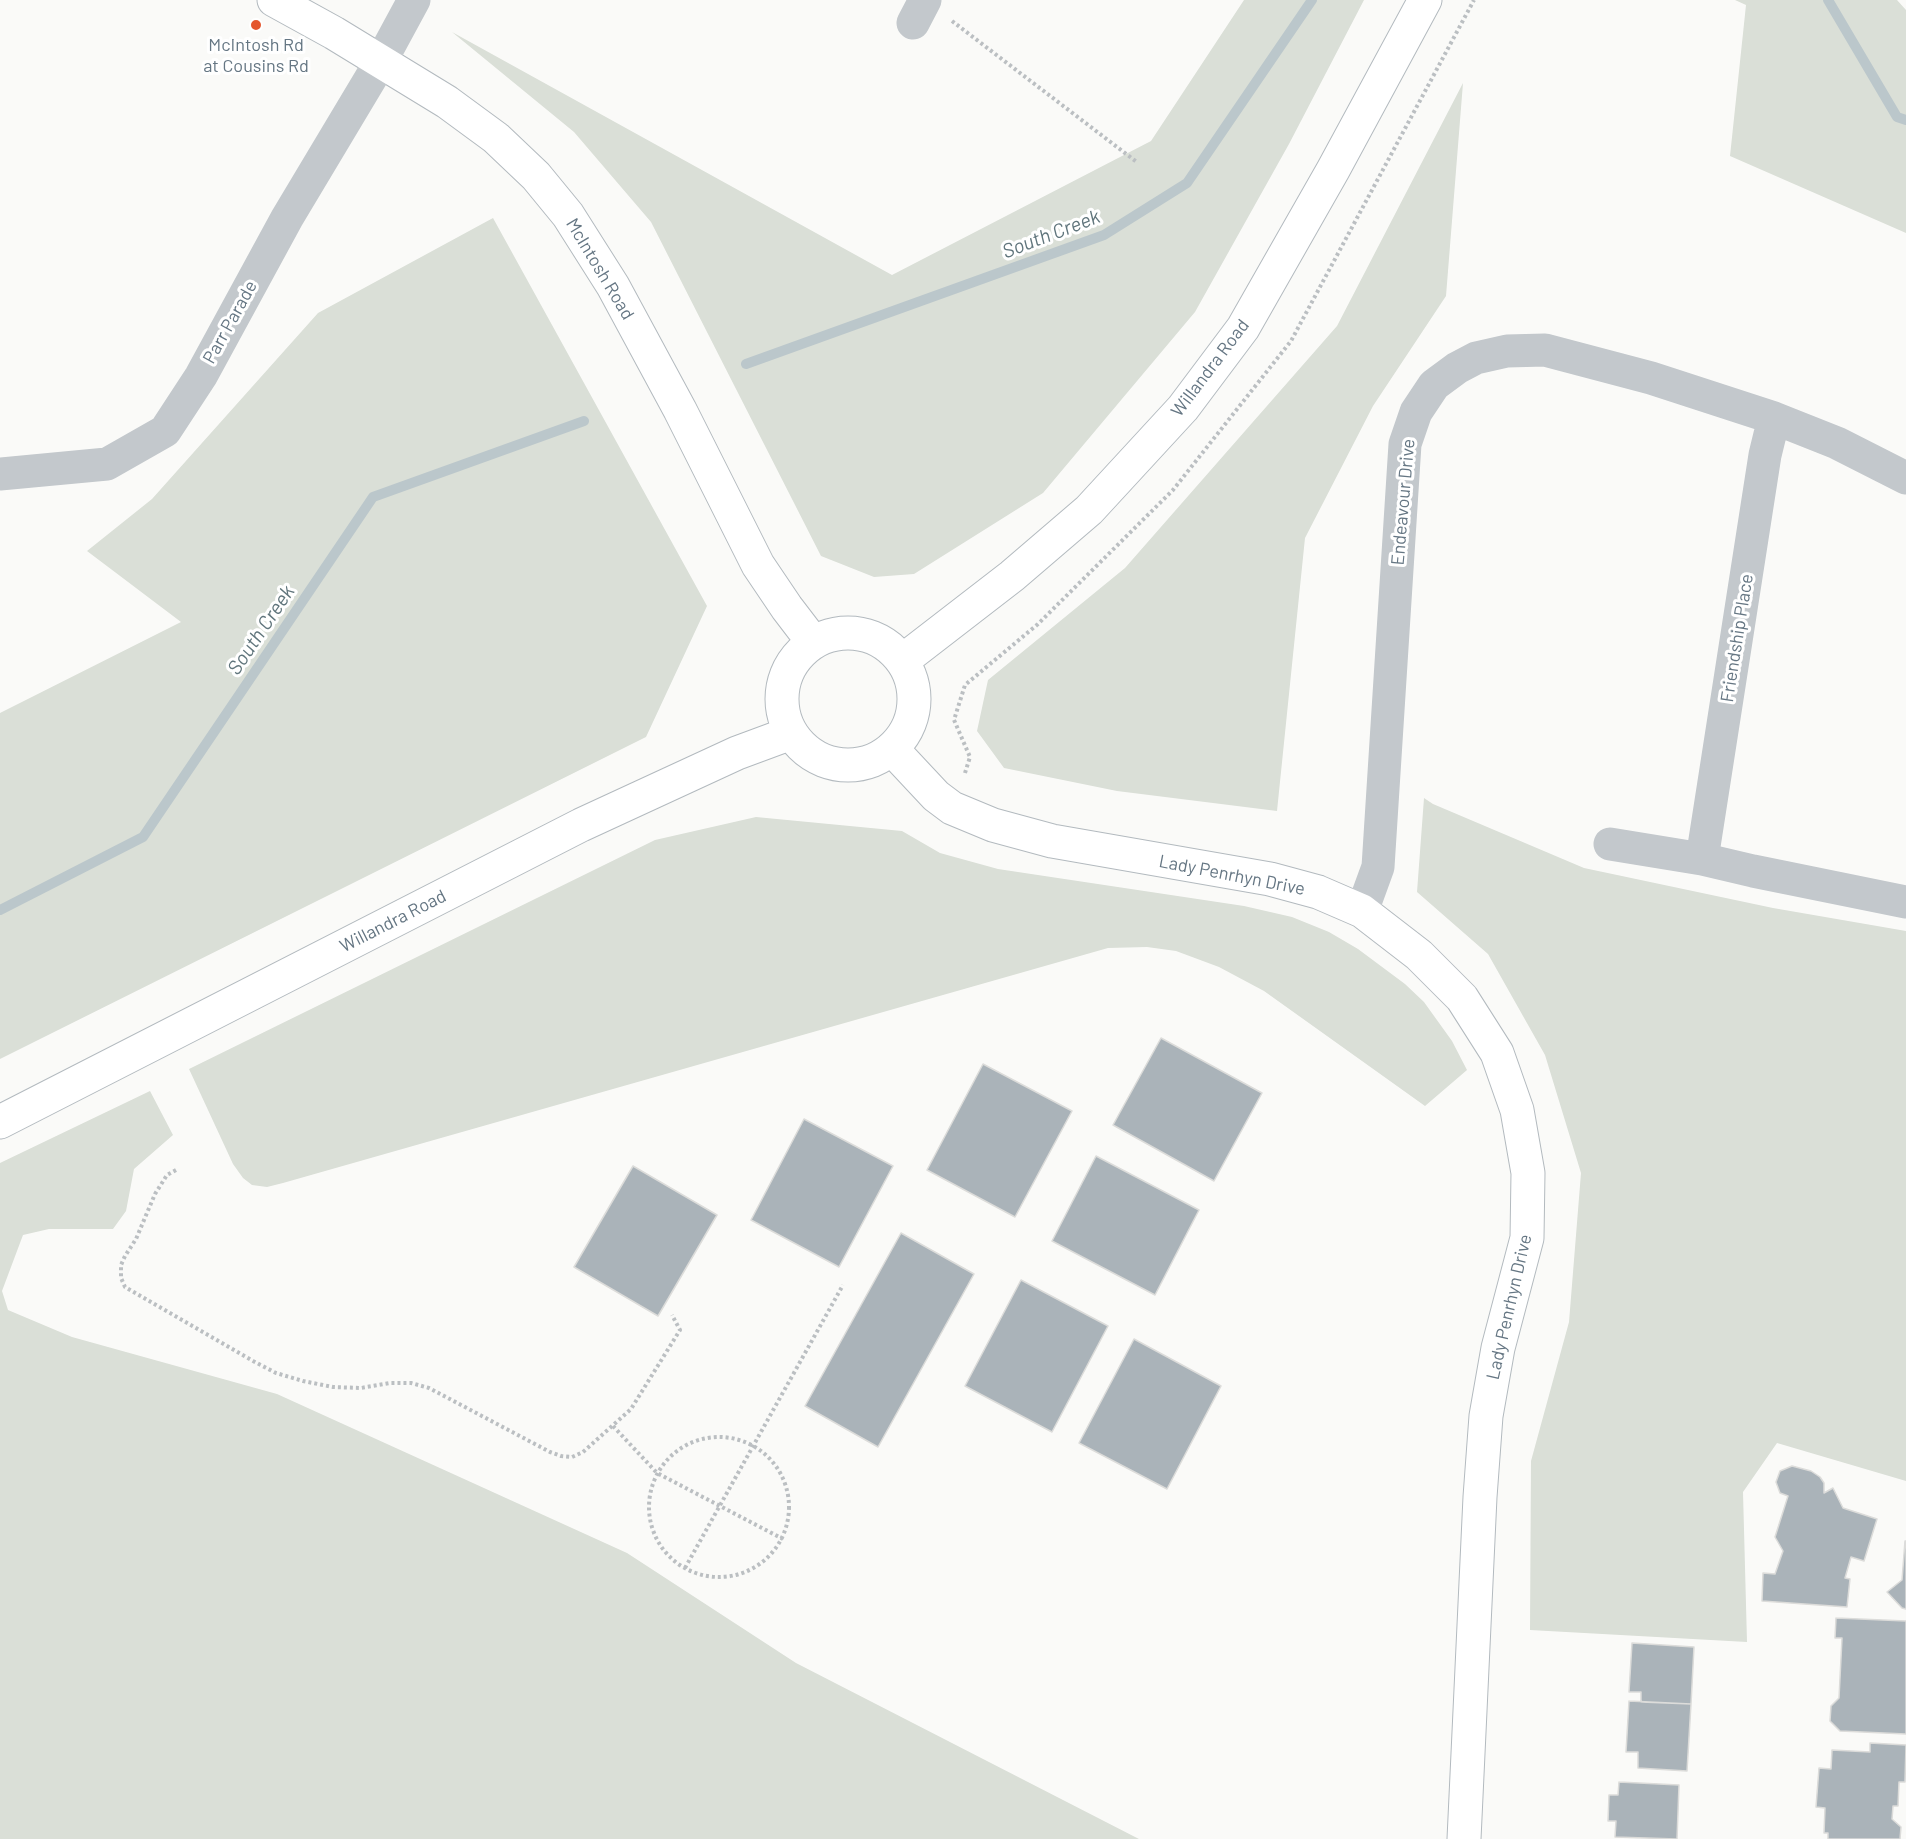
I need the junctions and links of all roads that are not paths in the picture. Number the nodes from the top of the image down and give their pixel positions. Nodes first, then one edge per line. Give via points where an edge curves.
1 (274, 0) edge
2 (414, 0) edge
3 (1425, 0) edge
4 (381, 61) junction
5 (1774, 418) junction
6 (0, 474) edge
7 (1906, 478) edge
8 (813, 642) junction
9 (902, 661) junction
10 (791, 733) junction
11 (892, 749) junction
12 (1610, 844) dead end
13 (1702, 859) junction
14 (1906, 902) edge
15 (1362, 911) junction
16 (0, 1122) edge
17 (1464, 1839) edge

1 - 4 street, McIntosh Road
2 - 4 street, Parr Parade
3 - 9 street, Willandra Road via 1243,328 1183,408 1089,510
4 - 6 street, Parr Parade via 287,218 201,376 165,431 107,464
4 - 8 street, McIntosh Road via 496,138 536,176 568,215 613,286 758,565
5 - 7 street, Endeavour Drive via 1837,443
5 - 13 street, Friendship Place
5 - 15 street, Endeavour Drive via 1651,378 1545,350 1507,351 1476,358 1434,385 1416,412 1405,444 1378,867
8 - 9 street via 845,632 861,634 891,648
8 - 10 street via 786,675 782,696 784,717
9 - 11 street via 912,683 914,707 910,723
10 - 11 street via 820,759 838,764 875,759
10 - 16 street, Willandra Road via 581,825
11 - 15 street, Lady Penrhyn Drive via 936,796 952,808 993,825 1052,841 1270,879 1318,892
12 - 13 street
13 - 14 street
15 - 17 street, Lady Penrhyn Drive via 1419,955 1462,998 1497,1053 1517,1110 1528,1173 1527,1238 1498,1348 1486,1416

